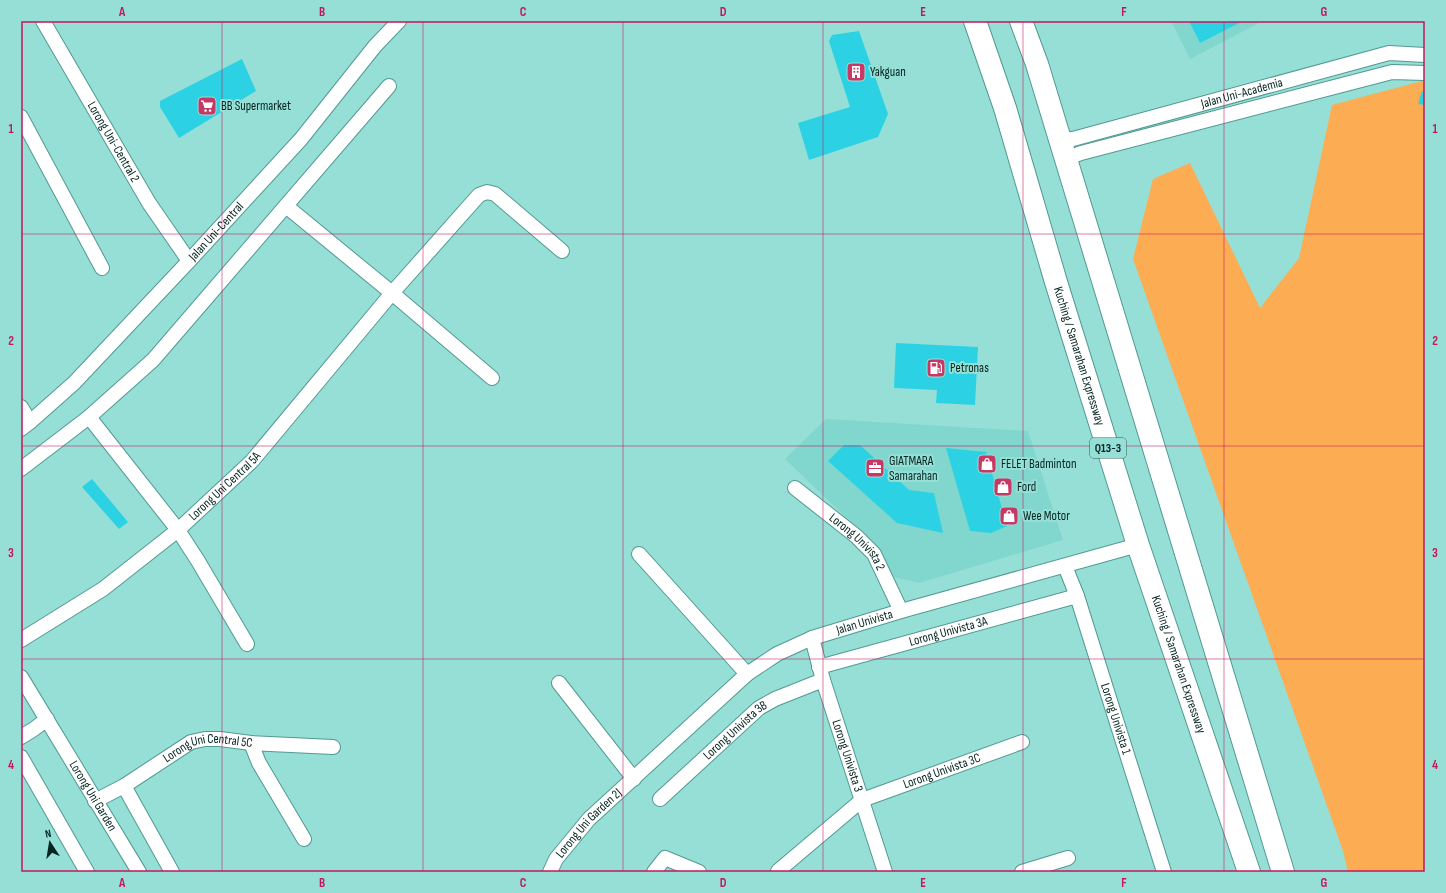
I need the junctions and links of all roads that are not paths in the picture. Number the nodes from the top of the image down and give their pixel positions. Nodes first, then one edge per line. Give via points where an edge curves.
1 (43, 21) edge
2 (399, 21) edge
3 (975, 21) edge
4 (1021, 21) edge
5 (1425, 55) edge
6 (1425, 73) edge
7 (389, 86) dead end
8 (21, 117) edge
9 (1059, 139) junction
10 (1066, 161) junction
11 (286, 206) junction
12 (562, 251) dead end
13 (189, 261) junction
14 (102, 268) dead end
15 (392, 293) junction
16 (492, 378) dead end
17 (21, 407) edge
18 (89, 417) junction
19 (25, 426) edge
20 (21, 469) edge
21 (796, 488) dead end
22 (178, 530) junction
23 (1138, 545) junction
24 (639, 554) dead end
25 (1065, 566) junction
26 (1077, 596) junction
27 (901, 611) junction
28 (812, 638) junction
29 (21, 640) edge
30 (247, 644) dead end
31 (819, 666) junction
32 (747, 674) junction
33 (21, 677) edge
34 (823, 680) junction
35 (559, 684) dead end
36 (47, 719) junction
37 (21, 737) edge
38 (1022, 742) dead end
39 (251, 743) junction
40 (333, 747) dead end
41 (21, 757) edge
42 (634, 779) junction
43 (124, 786) junction
44 (660, 799) dead end
45 (862, 800) junction
46 (95, 801) junction
47 (304, 839) dead end
48 (1068, 858) dead end
49 (778, 871) dead end
50 (86, 872) edge
51 (139, 872) edge
52 (172, 872) edge
53 (550, 872) edge
54 (654, 872) edge
55 (699, 872) edge
56 (885, 872) edge
57 (1022, 872) edge
58 (1164, 872) edge
59 (1249, 872) edge
60 (1283, 872) edge

1 - 13 street, Lorong Uni-Central 2 via 149,203
2 - 13 street, Jalan Uni-Central via 375,46 301,139
3 - 23 highway, Kuching / Samarahan Expressway / Q13-3 via 1005,108
4 - 9 highway via 1037,64
5 - 9 street, Jalan Uni-Academia via 1389,53 1073,139
6 - 10 street, Jalan Uni-Academia via 1392,72 1081,153
7 - 11 street
8 - 14 street
9 - 10 highway
10 - 60 highway
11 - 15 street
11 - 18 street via 153,360
12 - 15 street, Lorong Uni Central 5A via 495,194 487,192 479,195
13 - 19 street, Jalan Uni-Central via 74,382
15 - 16 street
15 - 22 street, Lorong Uni Central 5A via 252,461
17 - 19 street
18 - 20 street
18 - 22 street
21 - 27 street, Lorong Univista 2 via 856,536 874,554
22 - 29 street, Lorong Uni Central 5A via 103,589
22 - 30 street
23 - 25 street, Jalan Univista
23 - 59 highway, Kuching / Samarahan Expressway / Q13-3
24 - 32 street
25 - 26 street, Lorong Univista 1
25 - 27 street, Jalan Univista
26 - 31 street, Lorong Univista 3A
26 - 58 street, Lorong Univista 1
27 - 28 street, Jalan Univista
28 - 31 street, Lorong Univista 3
28 - 32 street, Jalan Univista via 777,654
31 - 34 street, Lorong Univista 3
32 - 42 street, Jalan Univista
33 - 36 street, Lorong Uni Garden
34 - 44 street, Lorong Univista 3B via 775,699 760,708
34 - 45 street, Lorong Univista 3
35 - 42 street
36 - 37 street
36 - 46 street, Lorong Uni Garden
38 - 45 street, Lorong Univista 3C
39 - 40 street, Lorong Uni Central 5C
39 - 43 street, Lorong Uni Central 5C via 205,739 191,742
39 - 47 street via 259,763
41 - 50 street
42 - 53 street, Lorong Uni Garden 2J via 589,819 556,859
43 - 46 street, Lorong Uni Central 5C
43 - 52 street
45 - 49 street
45 - 56 street, Lorong Univista 3
46 - 51 street, Lorong Uni Garden
48 - 57 street
54 - 55 street via 665,858

